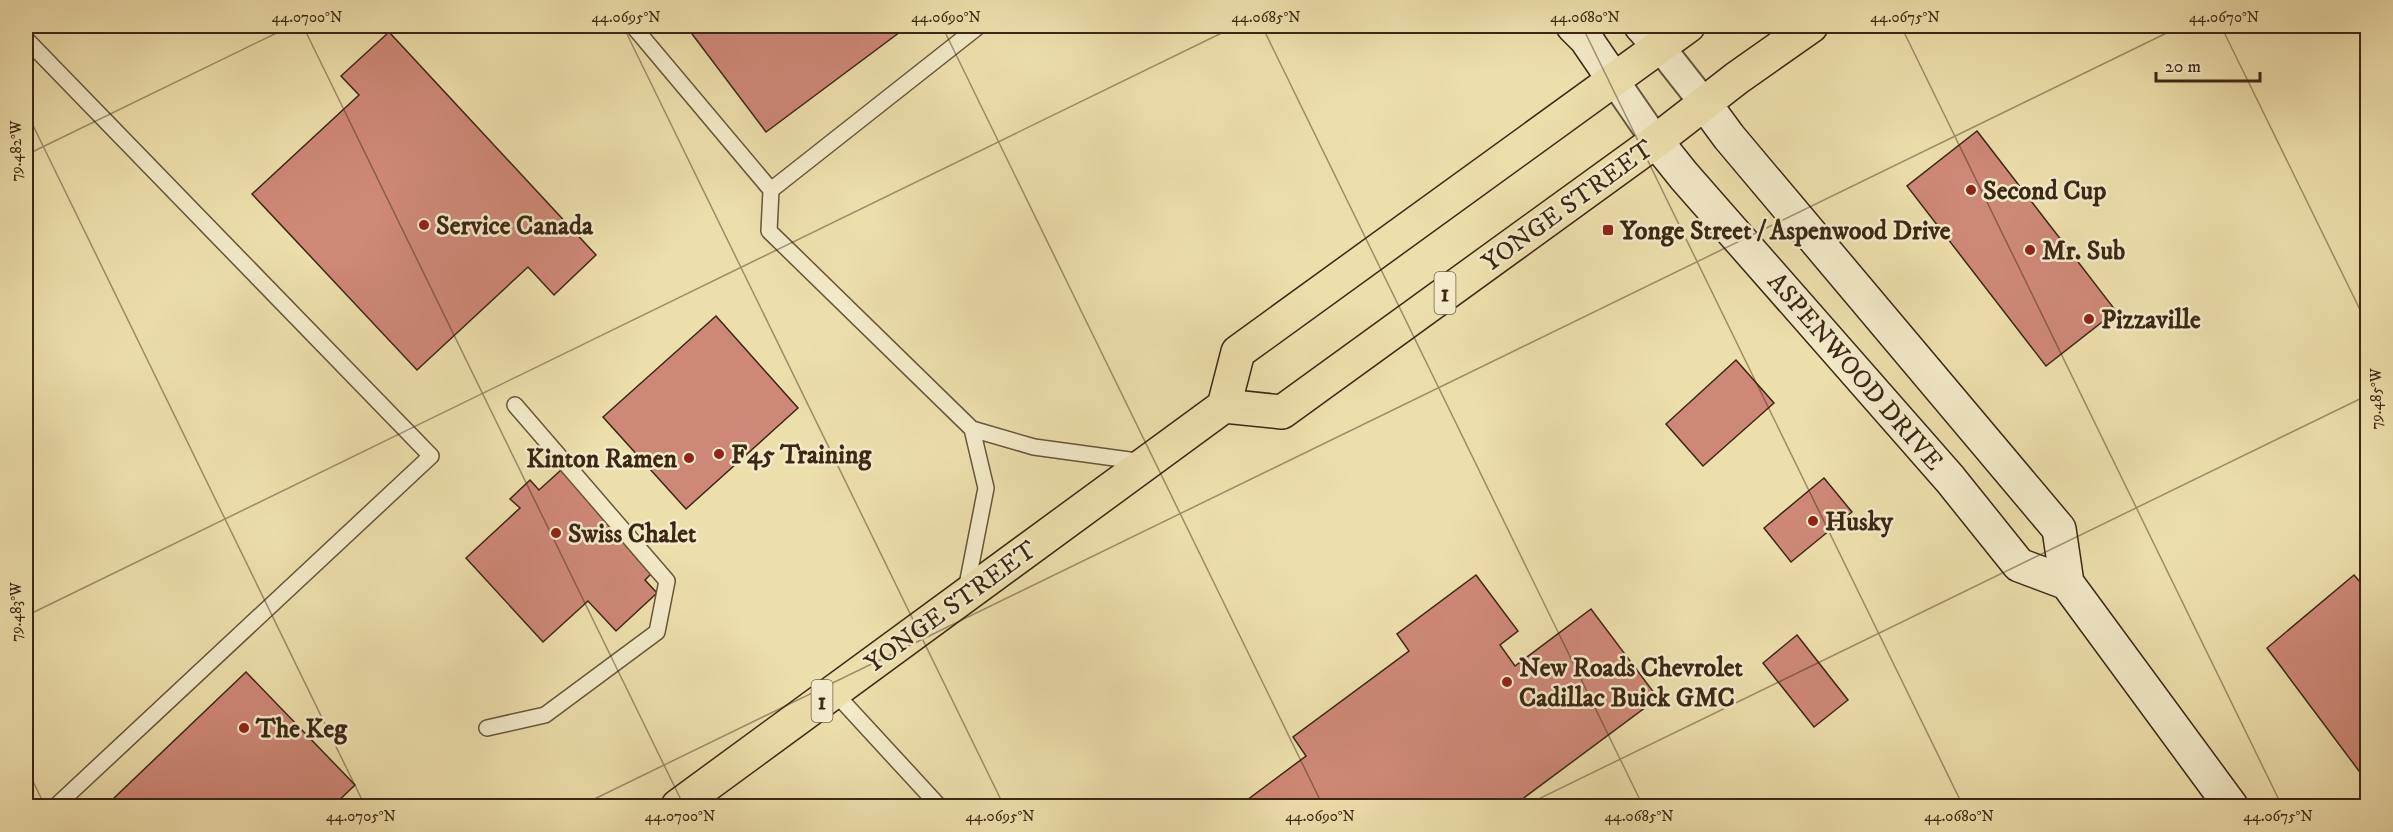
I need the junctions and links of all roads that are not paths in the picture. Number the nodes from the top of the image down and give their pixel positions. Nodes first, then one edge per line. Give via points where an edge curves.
1 (633, 26) edge
2 (979, 26) edge
3 (1573, 26) edge
4 (1688, 26) edge
5 (1810, 26) edge
6 (1651, 36) edge
7 (26, 39) edge
8 (1614, 80) junction
9 (1704, 103) junction
10 (1656, 141) junction
11 (771, 190) junction
12 (515, 405) dead end
13 (1224, 406) junction
14 (972, 429) junction
15 (1145, 462) junction
16 (2067, 583) junction
17 (966, 595) junction
18 (834, 692) junction
19 (488, 728) dead end
20 (56, 807) edge
21 (678, 807) edge
22 (939, 807) edge
23 (2231, 807) edge

1 - 11 lane
2 - 11 lane
3 - 8 street
4 - 6 main road
5 - 9 main road, YONGE STREET / 1
6 - 8 main road
6 - 9 street
7 - 20 lane via 430,456
8 - 10 street
8 - 13 main road via 1238,352
9 - 10 main road, YONGE STREET / 1
9 - 16 street, ASPENWOOD DRIVE via 2060,530
10 - 13 main road, YONGE STREET / 1 via 1282,412
10 - 16 street, ASPENWOOD DRIVE via 1950,479 2019,565
11 - 14 lane via 769,231
12 - 19 lane via 667,581 657,632 545,715
13 - 15 main road, YONGE STREET / 1
14 - 15 lane via 1034,447
14 - 17 lane via 986,488
15 - 17 main road, YONGE STREET / 1
16 - 23 street, ASPENWOOD DRIVE
17 - 18 main road, YONGE STREET / 1
18 - 21 main road, YONGE STREET / 1
18 - 22 lane

